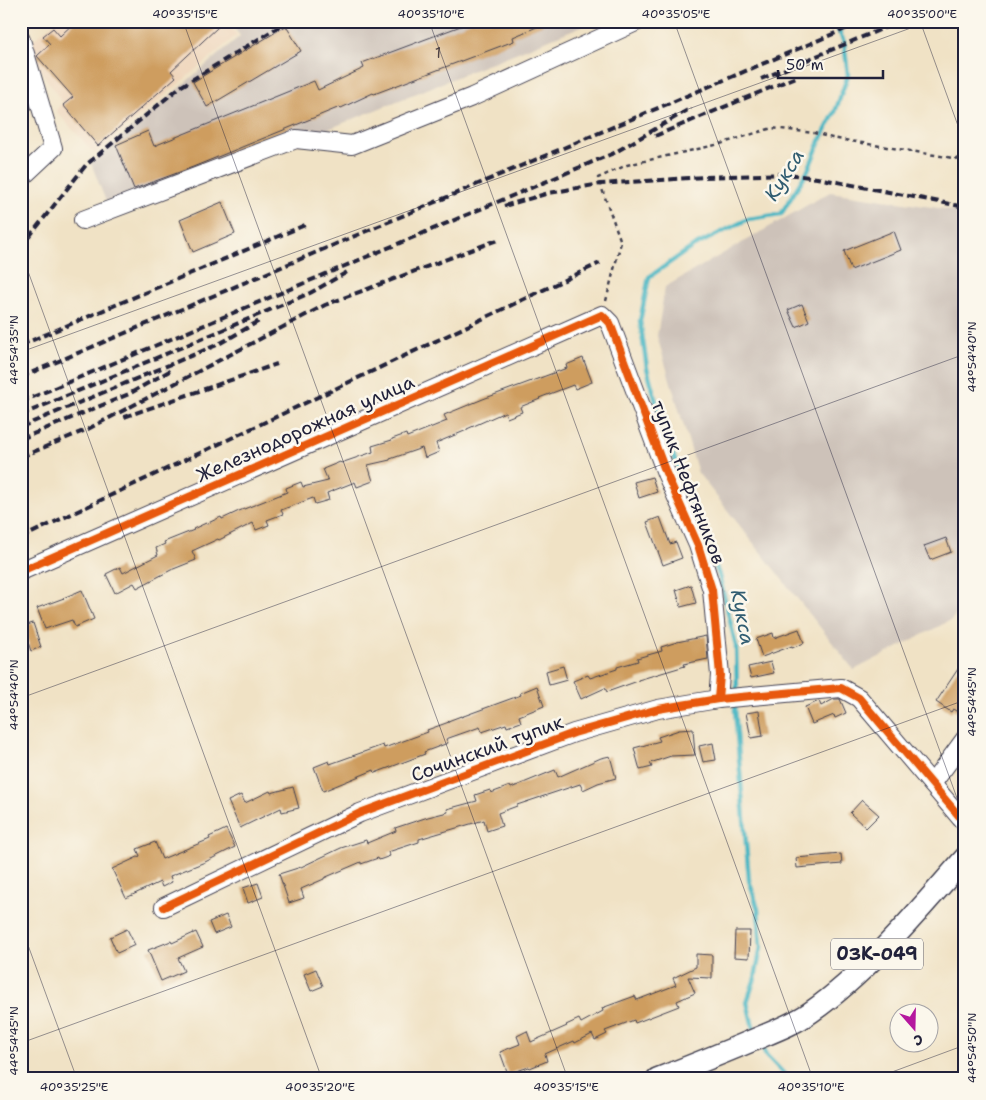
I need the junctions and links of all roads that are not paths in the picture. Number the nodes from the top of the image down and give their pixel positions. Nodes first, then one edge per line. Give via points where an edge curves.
1 (638, 21) edge
2 (21, 40) edge
3 (21, 178) edge
4 (83, 220) dead end
5 (602, 315) joint
6 (21, 571) edge
7 (729, 698) junction
8 (965, 739) edge
9 (932, 784) junction
10 (965, 823) edge
11 (965, 858) edge
12 (164, 907) dead end
13 (686, 1073) edge
14 (657, 1079) edge

1 - 4 street via 472,97 352,145 296,139
2 - 3 street via 54,148
5 - 6 street, Железнодорожная улица
5 - 7 street, тупик Нефтяников via 610,323 666,474 698,545 712,590 720,675
7 - 9 street, Сочинский тупик via 841,688 859,698
7 - 12 street, Сочинский тупик via 658,709 574,733 360,813
8 - 9 street
9 - 10 street
11 - 13 main road, 03К-049 via 898,933 845,986 810,1013
13 - 14 main road, 03К-049

